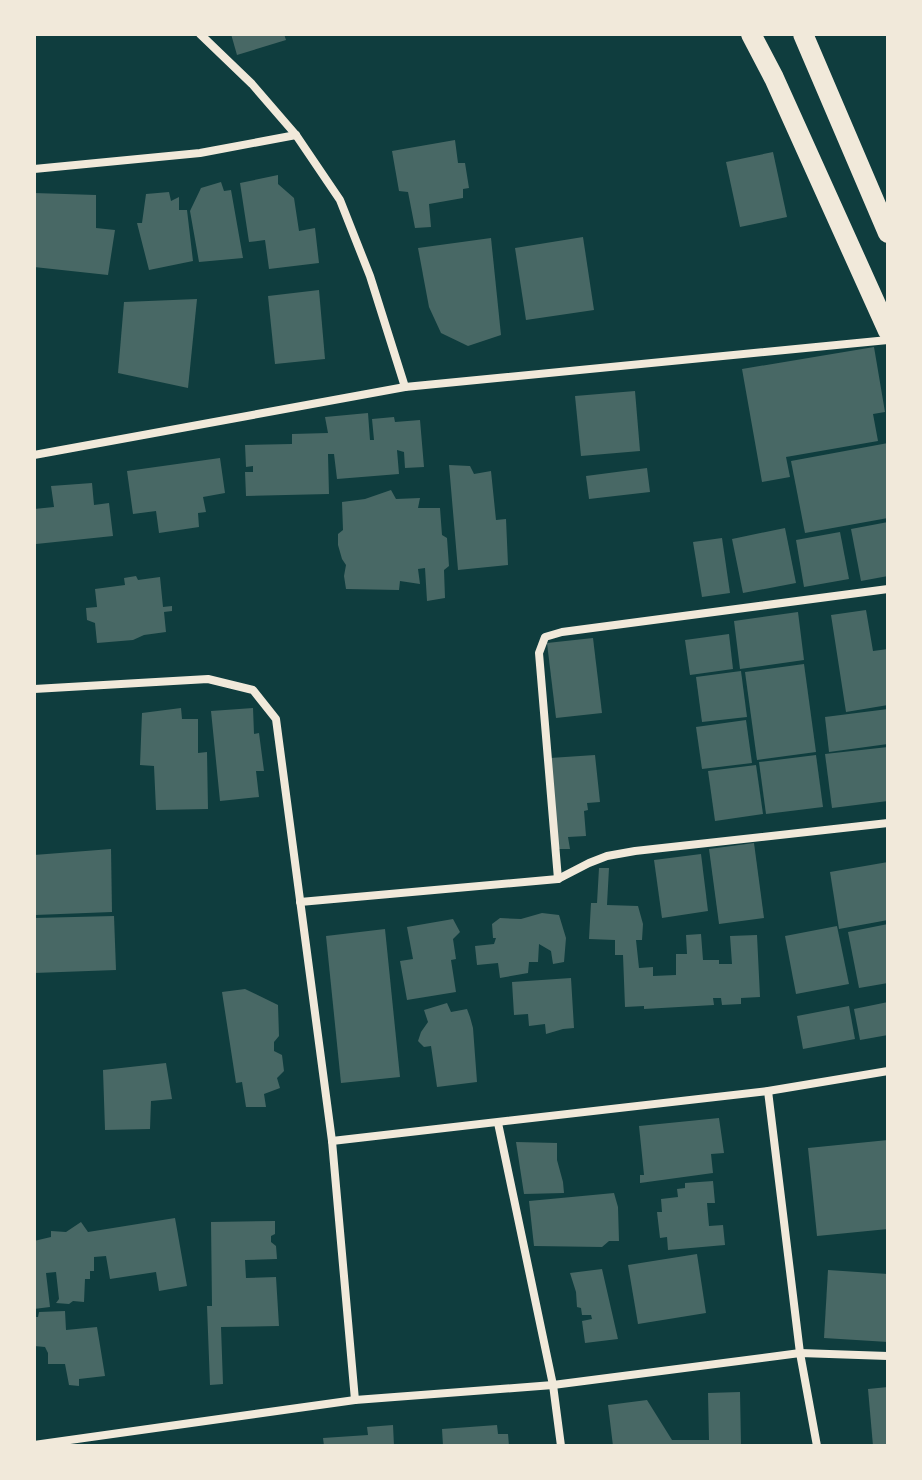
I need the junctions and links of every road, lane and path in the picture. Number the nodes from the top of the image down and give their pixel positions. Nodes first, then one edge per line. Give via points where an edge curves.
1 (200, 34) edge
2 (751, 34) edge
3 (803, 34) edge
4 (296, 135) junction
5 (34, 169) edge
6 (888, 233) edge
7 (888, 331) edge
8 (888, 340) edge
9 (405, 387) junction
10 (34, 455) edge
11 (888, 589) edge
12 (34, 689) edge
13 (888, 823) edge
14 (558, 879) junction
15 (300, 902) junction
16 (888, 1071) edge
17 (768, 1091) junction
18 (498, 1123) junction
19 (332, 1141) junction
20 (800, 1353) junction
21 (888, 1356) edge
22 (553, 1385) junction
23 (355, 1400) junction
24 (34, 1445) edge
25 (561, 1446) edge
26 (817, 1446) edge

1 - 4 street
2 - 7 main road
3 - 6 main road
4 - 5 street via 200,153
4 - 9 street via 340,200
8 - 9 street
9 - 10 street
11 - 14 street via 545,637 539,653
12 - 15 street via 208,679 253,690 276,719
13 - 14 street via 635,851 598,859
14 - 15 street
15 - 19 street
16 - 17 street
17 - 18 street
17 - 20 street
18 - 19 street
18 - 22 street
19 - 23 street
20 - 21 street
20 - 22 street
20 - 26 street
22 - 23 street
22 - 25 street
23 - 24 street

